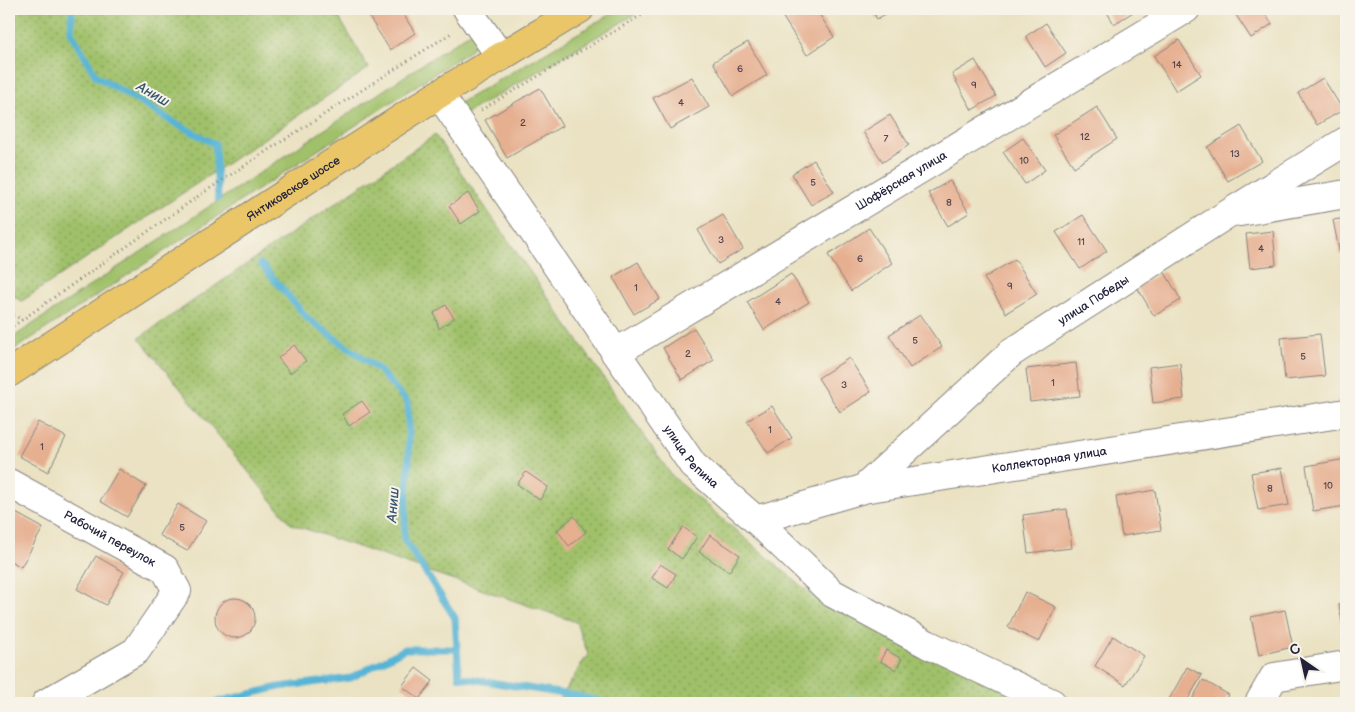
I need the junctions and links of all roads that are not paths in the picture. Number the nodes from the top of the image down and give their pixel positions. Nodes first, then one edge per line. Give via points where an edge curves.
1 (1186, 9) edge
2 (572, 12) edge
3 (471, 14) edge
4 (501, 57) junction
5 (439, 94) junction
6 (1346, 140) edge
7 (1346, 194) edge
8 (1226, 215) junction
9 (615, 353) junction
10 (9, 373) edge
11 (1346, 412) edge
12 (9, 483) edge
13 (863, 489) junction
14 (756, 520) junction
15 (1346, 665) edge
16 (46, 703) edge
17 (1052, 703) edge
18 (1259, 703) edge

1 - 9 street, Шофёрская улица
2 - 4 main road, Янтиковское шоссе
3 - 4 street
4 - 5 main road, Янтиковское шоссе
5 - 9 street, улица Репина
5 - 10 main road, Янтиковское шоссе
6 - 8 street, улица Победы
7 - 8 street
8 - 13 street, улица Победы via 1011,353
9 - 14 street, улица Репина via 693,465
11 - 13 street, Коллекторная улица
12 - 16 street, Рабочий переулок via 165,569 177,591 136,651
13 - 14 street, Коллекторная улица
14 - 17 street, улица Репина via 832,593 927,644
15 - 18 street via 1274,677

